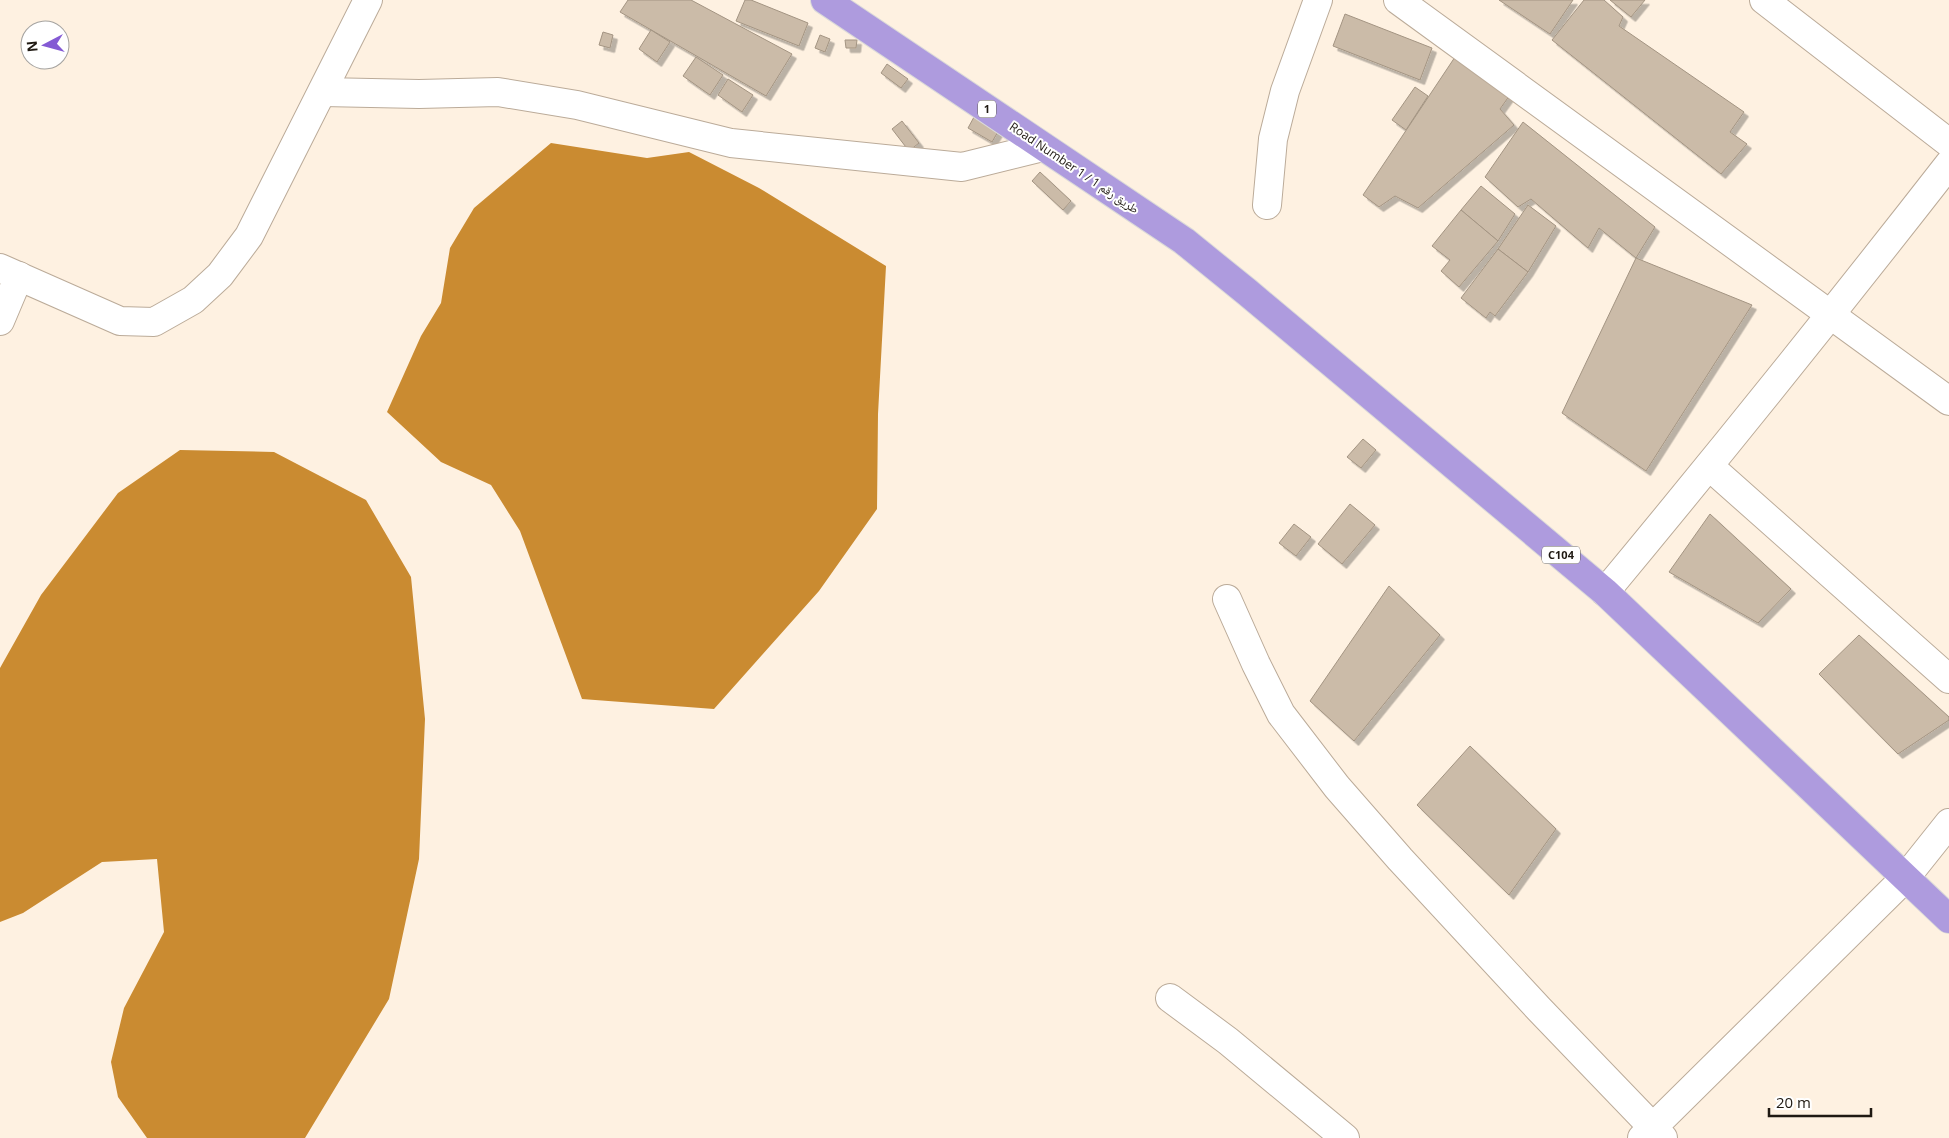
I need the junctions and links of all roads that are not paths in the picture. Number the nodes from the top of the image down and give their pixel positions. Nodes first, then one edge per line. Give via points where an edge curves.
1 (368, 0) edge
2 (825, 0) edge
3 (1318, 0) edge
4 (1398, 0) edge
5 (1764, 0) edge
6 (322, 92) junction
7 (1949, 143) edge
8 (1043, 147) junction
9 (1949, 164) edge
10 (1267, 205) dead end
11 (1149, 218) joint
12 (9, 272) edge
13 (1832, 314) junction
14 (0, 321) edge
15 (1949, 401) edge
16 (1710, 466) junction
17 (1604, 592) junction
18 (1227, 599) dead end
19 (1949, 679) edge
20 (1949, 823) edge
21 (1906, 877) junction
22 (1949, 919) edge
23 (1170, 998) dead end
24 (1653, 1134) edge
25 (1345, 1138) edge

1 - 6 street
2 - 8 highway, Road Number 1 / طريق رقم 1 / 1
3 - 10 street via 1285,91 1273,139
4 - 13 street
5 - 7 street
6 - 8 street via 498,92 577,105 731,143 962,166
6 - 12 street via 249,236 220,275 193,300 154,322 120,321
8 - 11 highway, Road Number 1 / طريق رقم 1 / 1
9 - 13 street
11 - 17 highway, C104 via 1184,241 1247,292
12 - 14 street
13 - 15 street
13 - 16 street
16 - 17 street
16 - 19 street
17 - 21 highway, C104
18 - 24 street via 1281,714 1337,787
20 - 21 street
21 - 22 highway, C104
21 - 24 street
23 - 25 street via 1228,1041

